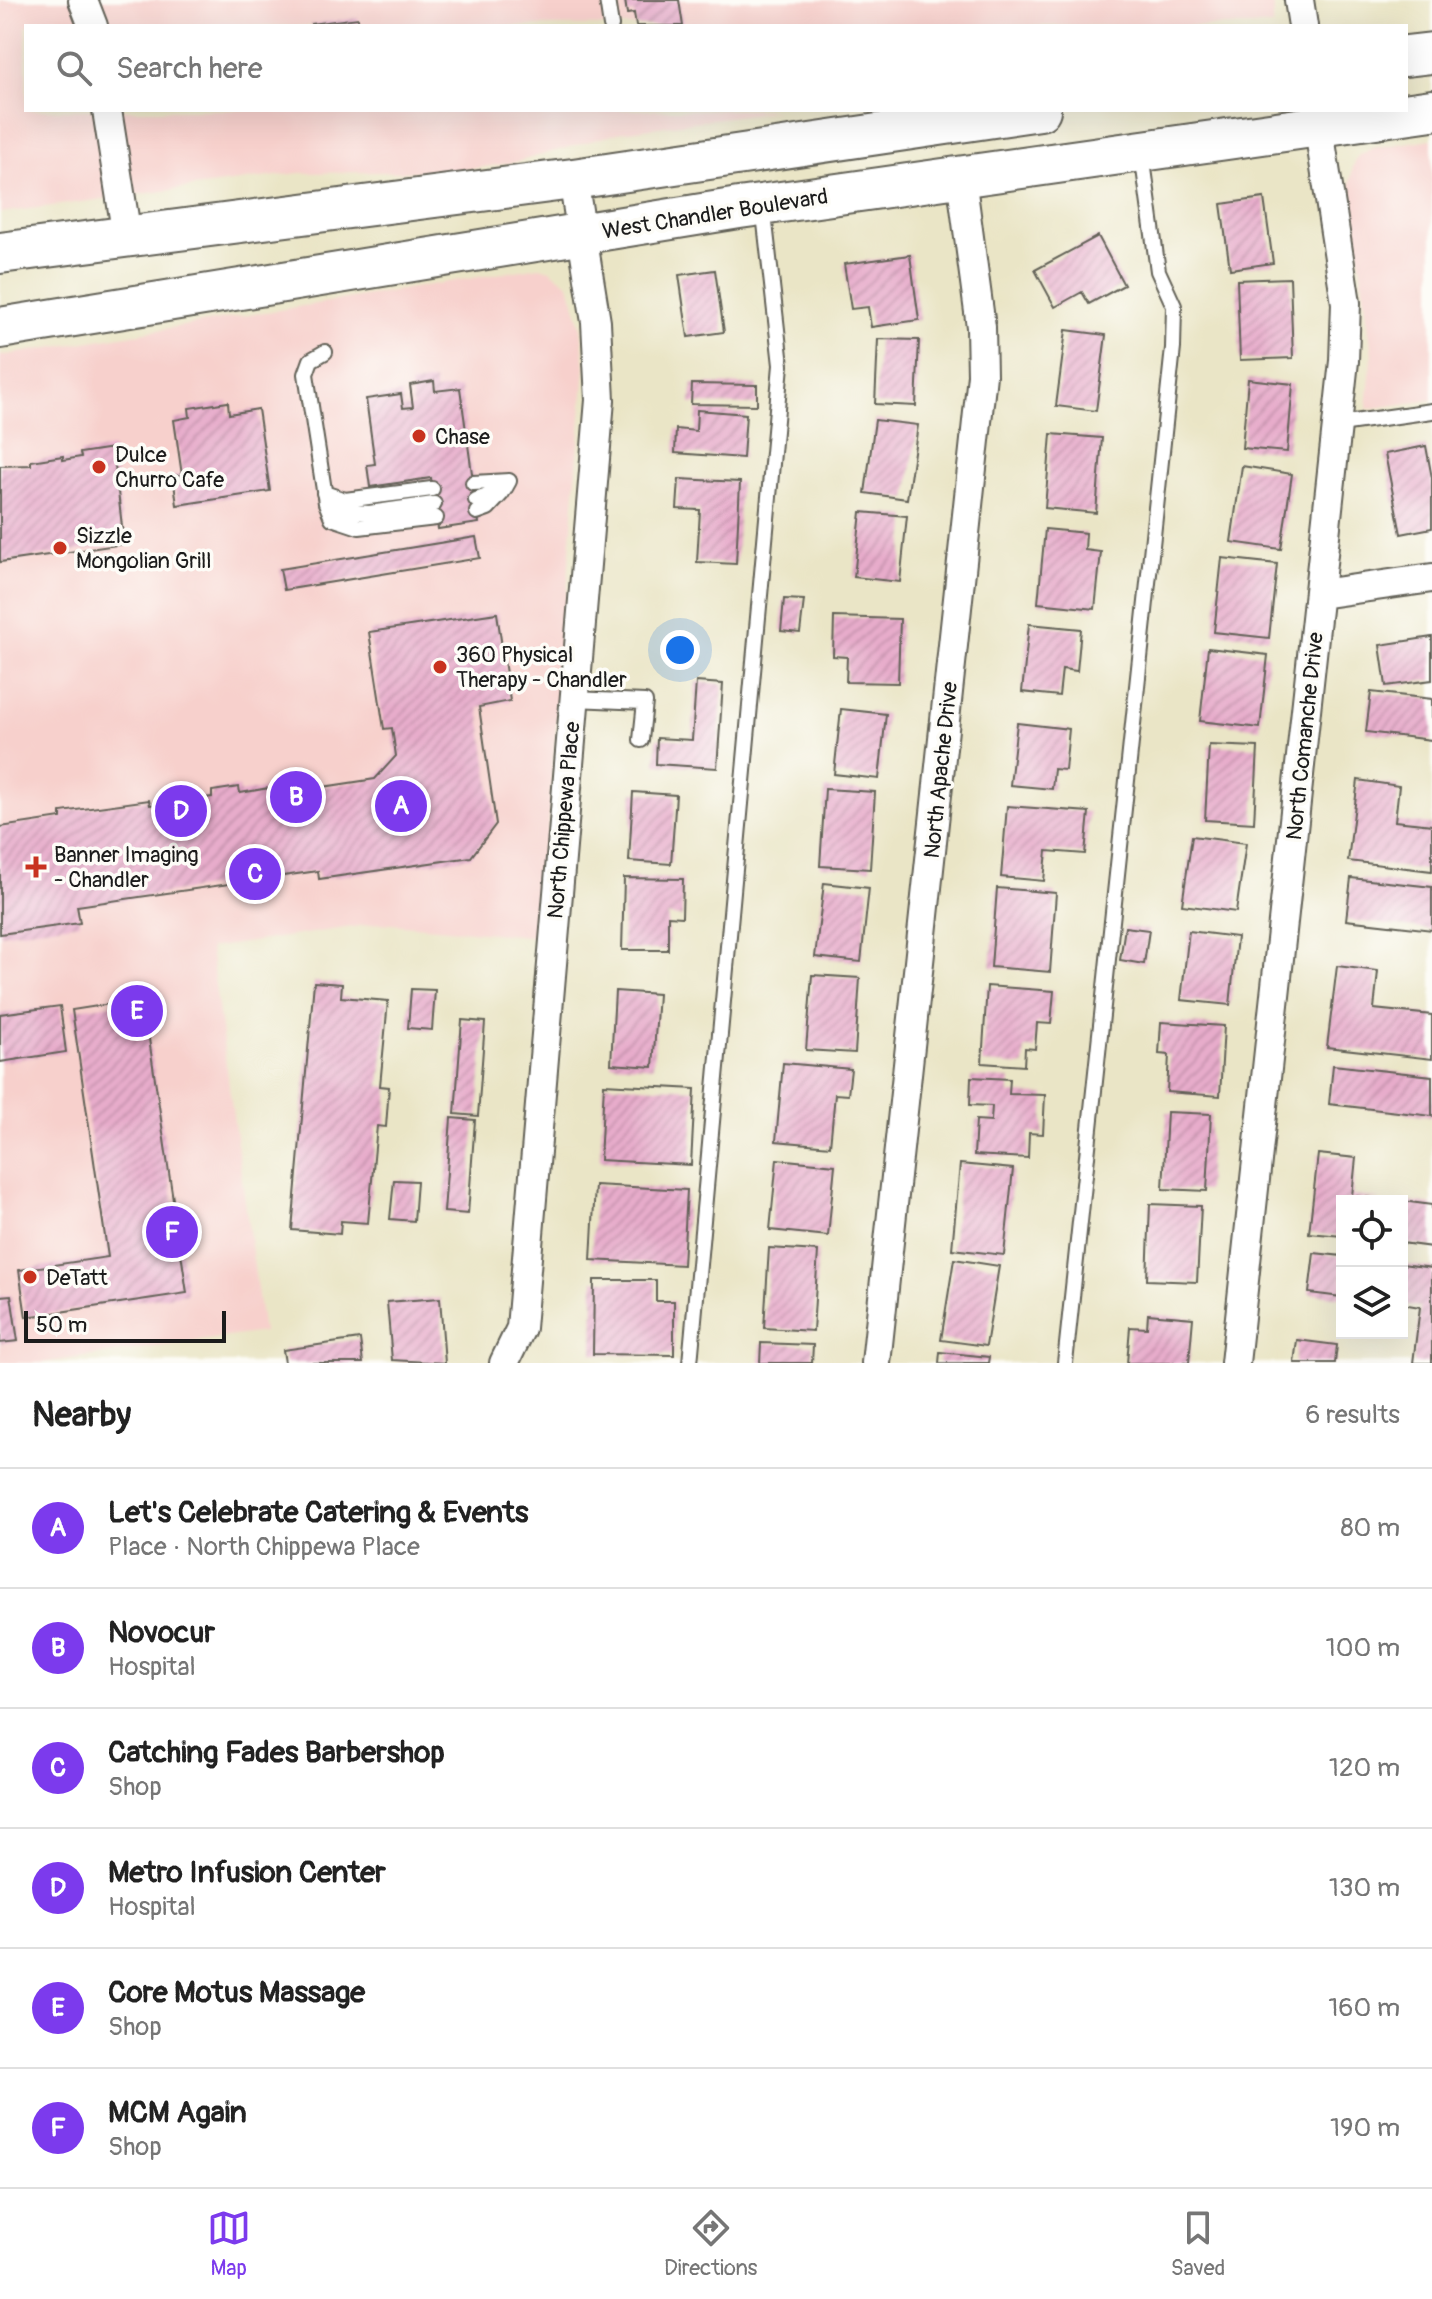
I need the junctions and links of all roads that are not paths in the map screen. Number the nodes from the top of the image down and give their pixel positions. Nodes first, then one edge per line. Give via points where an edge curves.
1 (83, 0) edge
2 (607, 0) edge
3 (1299, 0) edge
4 (92, 24) edge
5 (611, 24) edge
6 (1303, 24) edge
7 (1432, 53) edge
8 (1408, 56) edge
9 (1432, 110) edge
10 (107, 112) edge
11 (1026, 112) edge
12 (1403, 112) edge
13 (1408, 112) edge
14 (1317, 118) edge
15 (1141, 151) junction
16 (961, 177) junction
17 (573, 179) junction
18 (763, 205) junction
19 (581, 233) junction
20 (127, 237) junction
21 (0, 253) edge
22 (0, 328) edge
23 (325, 352) dead end
24 (1432, 411) edge
25 (1340, 424) junction
26 (473, 483) dead end
27 (324, 493) junction
28 (477, 506) dead end
29 (1432, 578) edge
30 (1320, 594) junction
31 (574, 699) junction
32 (641, 740) dead end
33 (504, 1363) edge
34 (690, 1363) edge
35 (876, 1363) edge
36 (1065, 1363) edge
37 (1235, 1363) edge

1 - 4 street
2 - 5 lane
3 - 6 street
7 - 8 main road
9 - 13 main road, West Chandler Boulevard
10 - 20 street
11 - 17 main road
12 - 14 main road, West Chandler Boulevard
14 - 15 main road, West Chandler Boulevard
14 - 25 street, North Comanche Drive via 1346,303
15 - 16 main road, West Chandler Boulevard
15 - 36 lane via 1158,271 1174,306 1173,348
16 - 18 main road, West Chandler Boulevard
16 - 35 street, North Apache Drive via 981,327 982,375
17 - 19 street, North Chippewa Place
17 - 20 main road
18 - 19 main road, West Chandler Boulevard
18 - 34 lane via 781,365
19 - 22 main road, West Chandler Boulevard
19 - 31 street, North Chippewa Place via 596,322 600,400
20 - 21 main road
23 - 27 lane via 311,360 306,374
24 - 25 lane
25 - 30 street, North Comanche Drive
26 - 28 lane via 507,485
27 - 27 lane via 332,518 359,527 434,504 345,500
29 - 30 street
30 - 37 street, North Comanche Drive
31 - 32 lane via 645,702
31 - 33 street, North Chippewa Place via 521,1328

